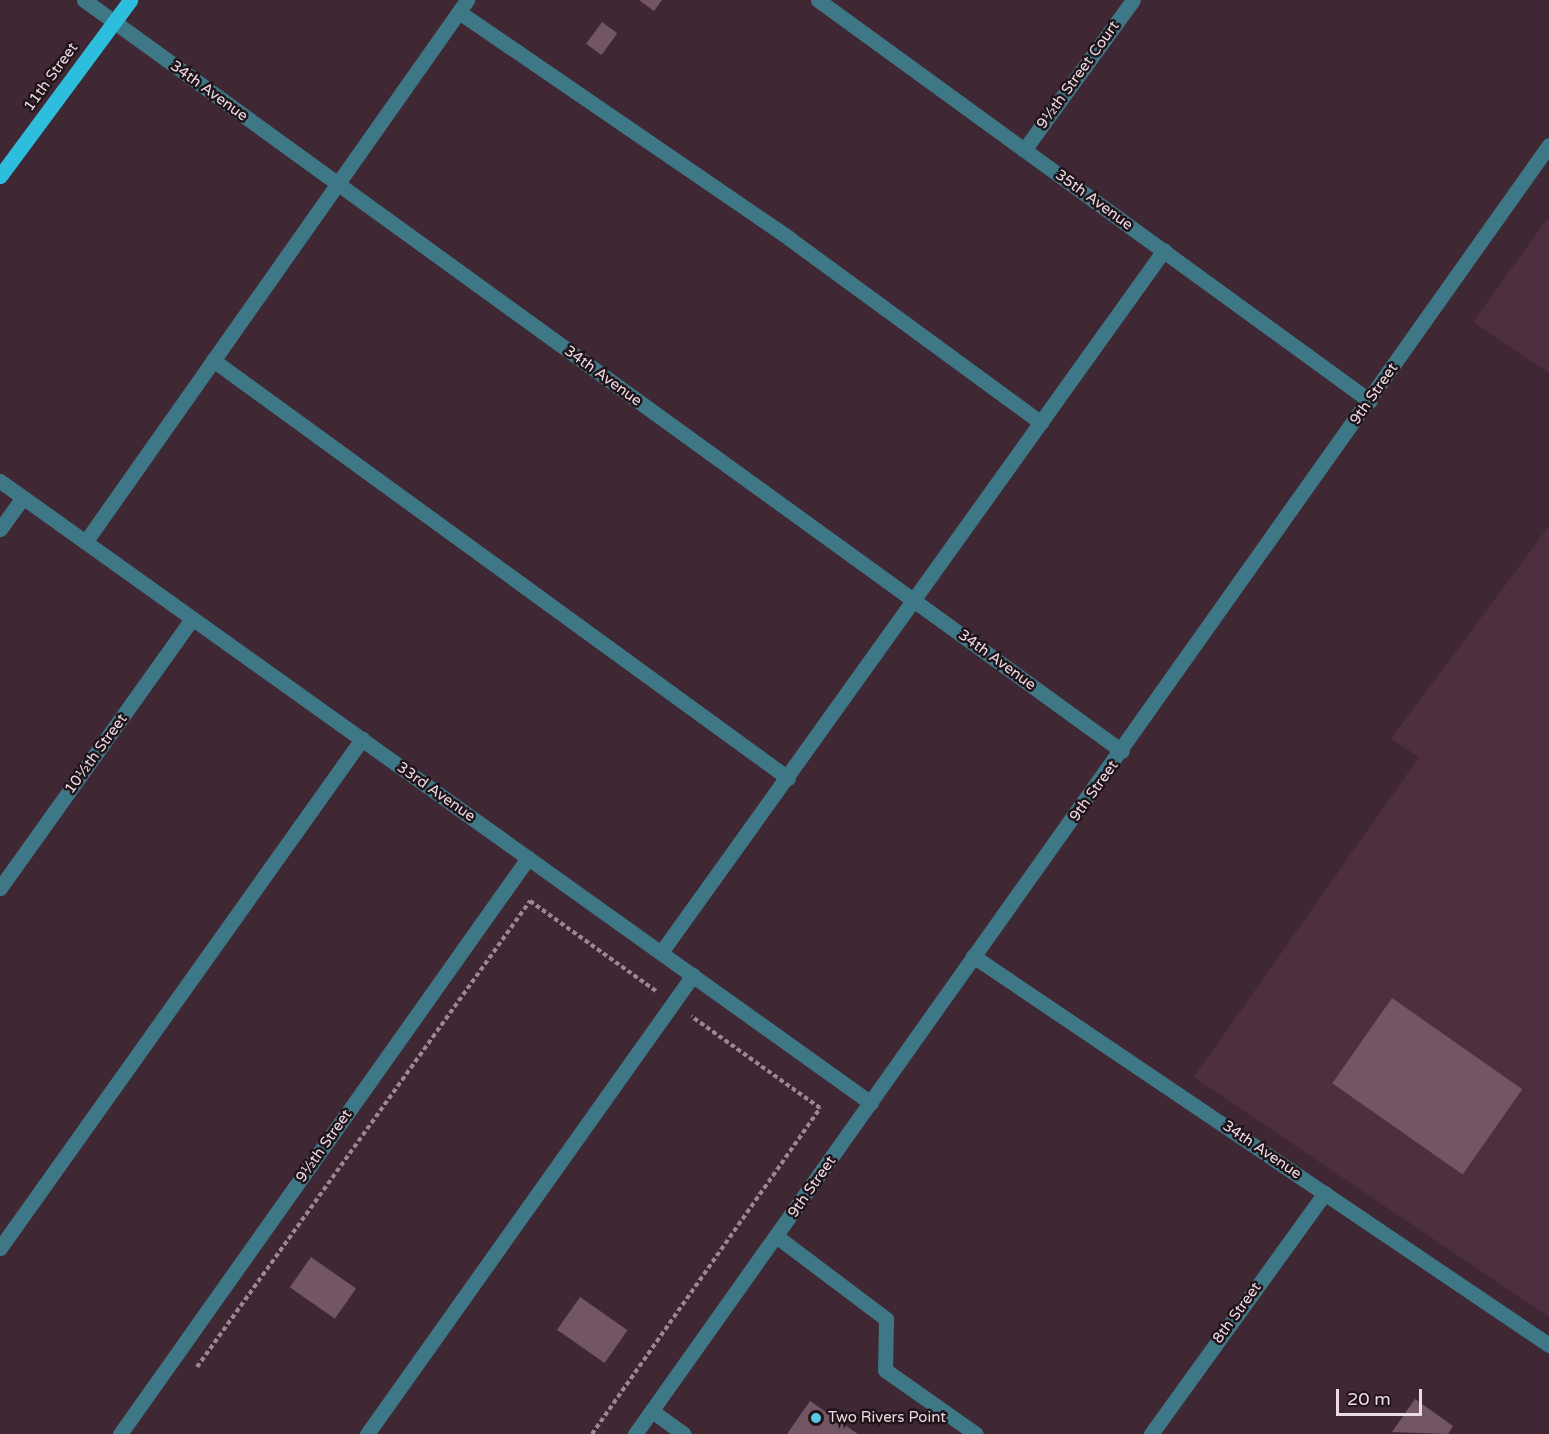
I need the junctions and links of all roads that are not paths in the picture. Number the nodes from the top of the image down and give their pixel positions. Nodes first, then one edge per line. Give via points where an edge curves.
1 (84, 0) edge
2 (130, 0) edge
3 (818, 0) edge
4 (1133, 0) edge
5 (463, 6) edge
6 (112, 23) junction
7 (1549, 145) edge
8 (1024, 150) junction
9 (0, 176) edge
10 (334, 183) junction
11 (1164, 250) junction
12 (213, 360) junction
13 (1370, 401) junction
14 (1041, 423) junction
15 (0, 482) edge
16 (23, 497) junction
17 (0, 529) edge
18 (86, 541) junction
19 (915, 601) junction
20 (192, 620) junction
21 (362, 739) junction
22 (1122, 751) junction
23 (788, 778) junction
24 (528, 858) junction
25 (0, 888) edge
26 (662, 951) junction
27 (973, 956) junction
28 (693, 975) junction
29 (871, 1103) junction
30 (1325, 1193) junction
31 (776, 1236) junction
32 (0, 1248) edge
33 (1549, 1345) edge
34 (652, 1411) junction
35 (120, 1434) edge
36 (367, 1434) edge
37 (635, 1434) edge
38 (684, 1434) edge
39 (976, 1434) edge
40 (1151, 1434) edge

1 - 6 street, 34th Avenue
2 - 6 main road, 11th Street
3 - 8 street, 35th Avenue
4 - 8 street, 9½th Street Court
5 - 10 street
5 - 14 street
6 - 9 main road, 11th Street
6 - 10 street, 34th Avenue
7 - 13 street, 9th Street
8 - 11 street, 35th Avenue
10 - 12 street
10 - 19 street, 34th Avenue
11 - 13 street, 35th Avenue
11 - 14 street
12 - 18 street
12 - 23 street
13 - 22 street, 9th Street
14 - 19 street
15 - 16 street, 33rd Avenue
16 - 17 street
16 - 18 street, 33rd Avenue
18 - 20 street, 33rd Avenue
19 - 22 street, 34th Avenue
19 - 23 street
20 - 21 street, 33rd Avenue
20 - 25 street, 10½th Street
21 - 24 street, 33rd Avenue
21 - 32 street
22 - 27 street, 9th Street
23 - 26 street
24 - 26 street, 33rd Avenue
24 - 35 street, 9½th Street
26 - 28 street, 33rd Avenue
27 - 29 street, 9th Street
27 - 30 street, 34th Avenue
28 - 29 street, 33rd Avenue
28 - 36 street
29 - 31 street, 9th Street
30 - 33 street, 34th Avenue
30 - 40 street, 8th Street
31 - 34 street, 9th Street
31 - 39 street via 886,1319 885,1370
34 - 37 street, 9th Street
34 - 38 street

